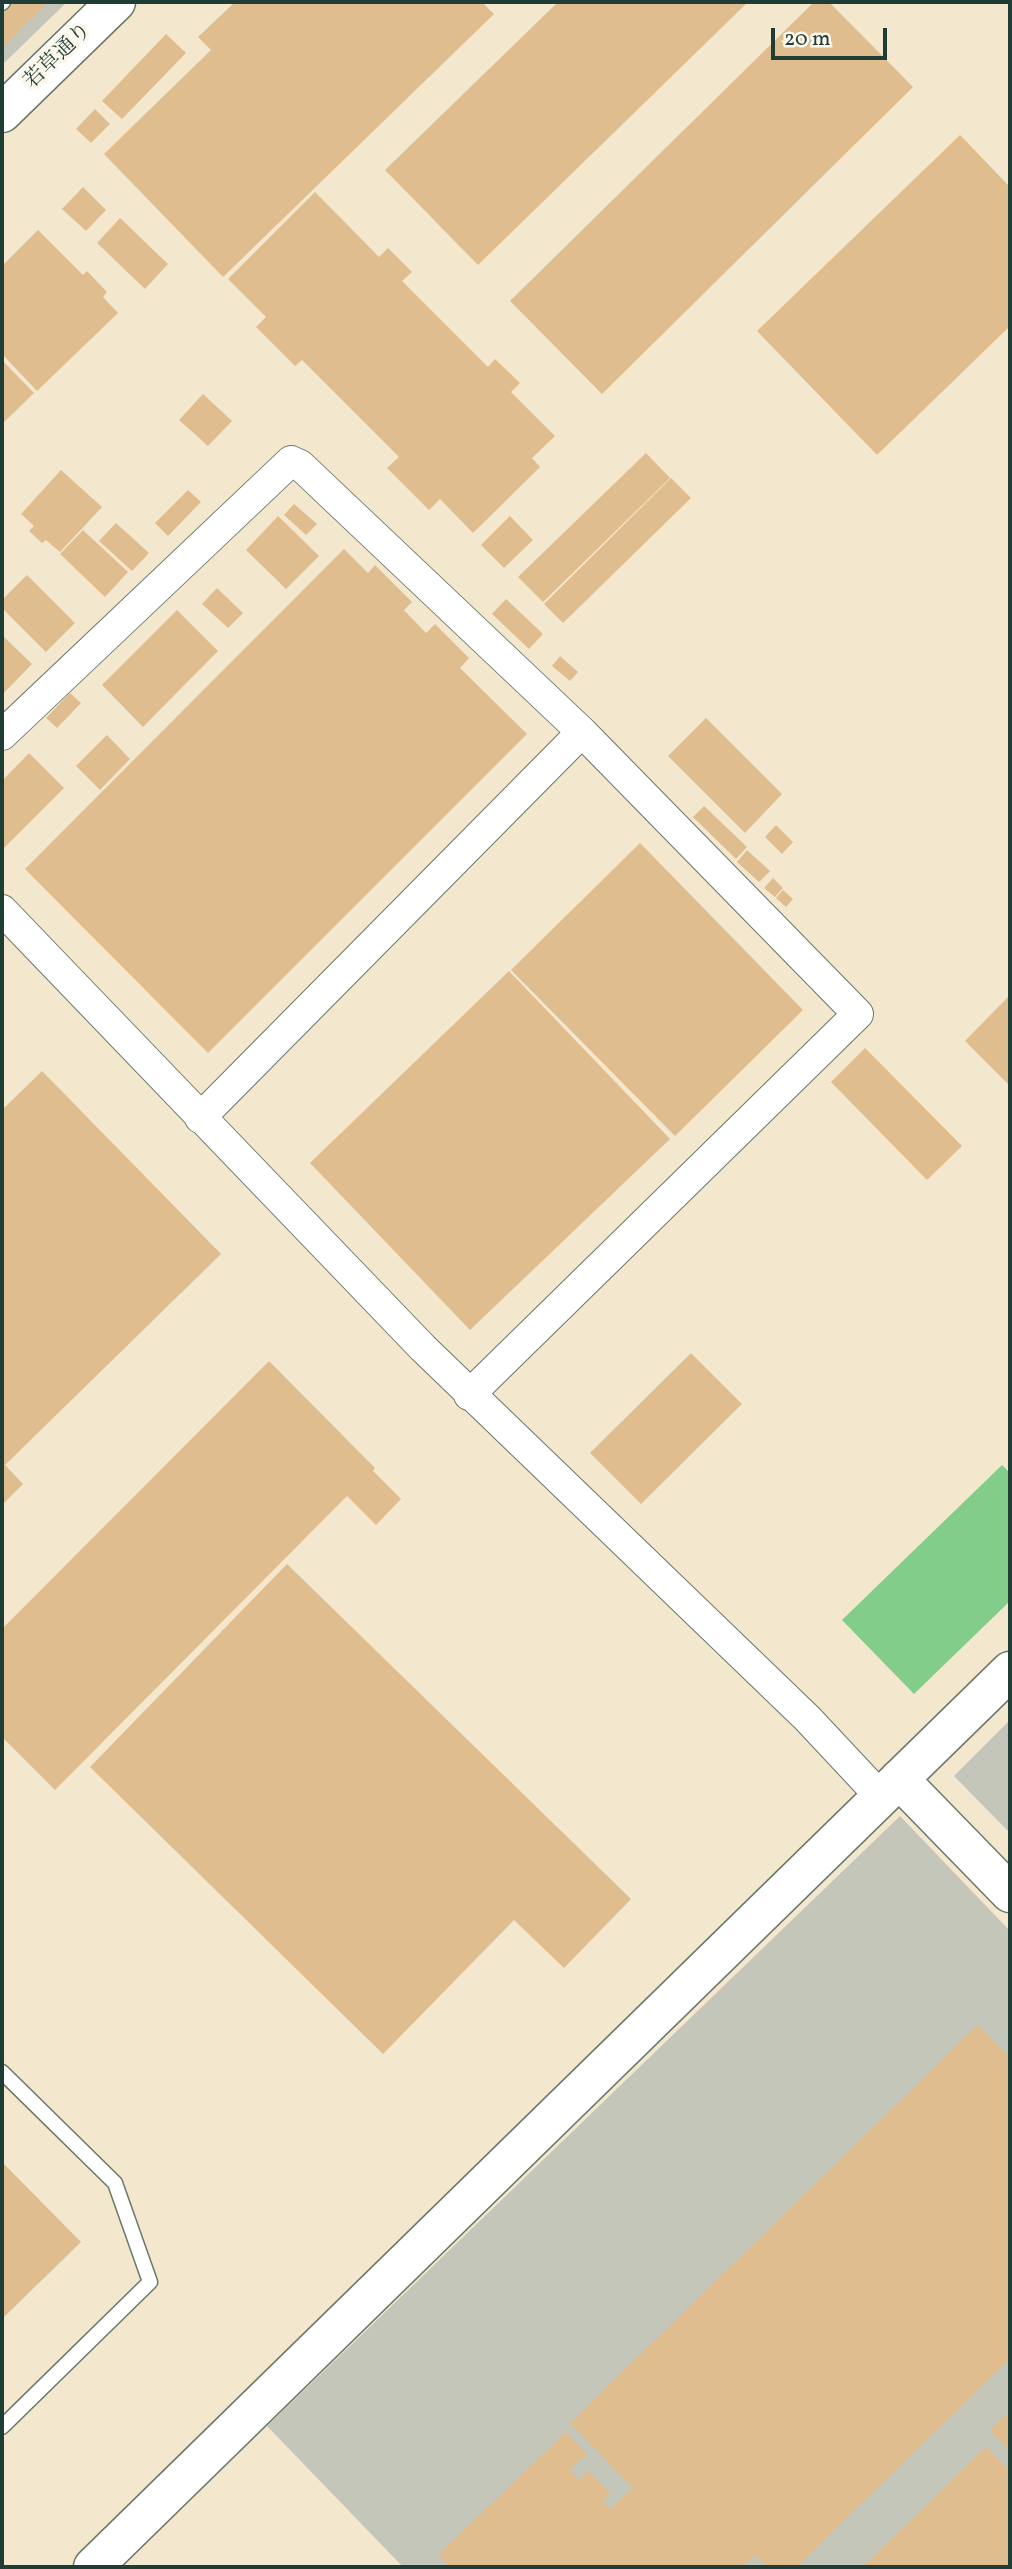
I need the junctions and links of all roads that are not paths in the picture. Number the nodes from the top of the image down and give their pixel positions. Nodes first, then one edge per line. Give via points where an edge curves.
1 (116, 2) edge
2 (2, 113) edge
3 (582, 732) junction
4 (2, 735) edge
5 (2, 910) edge
6 (200, 1118) junction
7 (469, 1395) junction
8 (1010, 1671) edge
9 (889, 1788) junction
10 (1010, 1893) edge
11 (2, 2071) edge
12 (2, 2427) edge
13 (93, 2567) edge

1 - 2 street, 若草通り
3 - 4 street via 291,461
3 - 6 street
3 - 7 street via 858,1014
5 - 6 street
6 - 7 street
7 - 9 street via 807,1719
8 - 9 street
9 - 10 street
9 - 13 street
11 - 12 lane via 115,2183 150,2282

